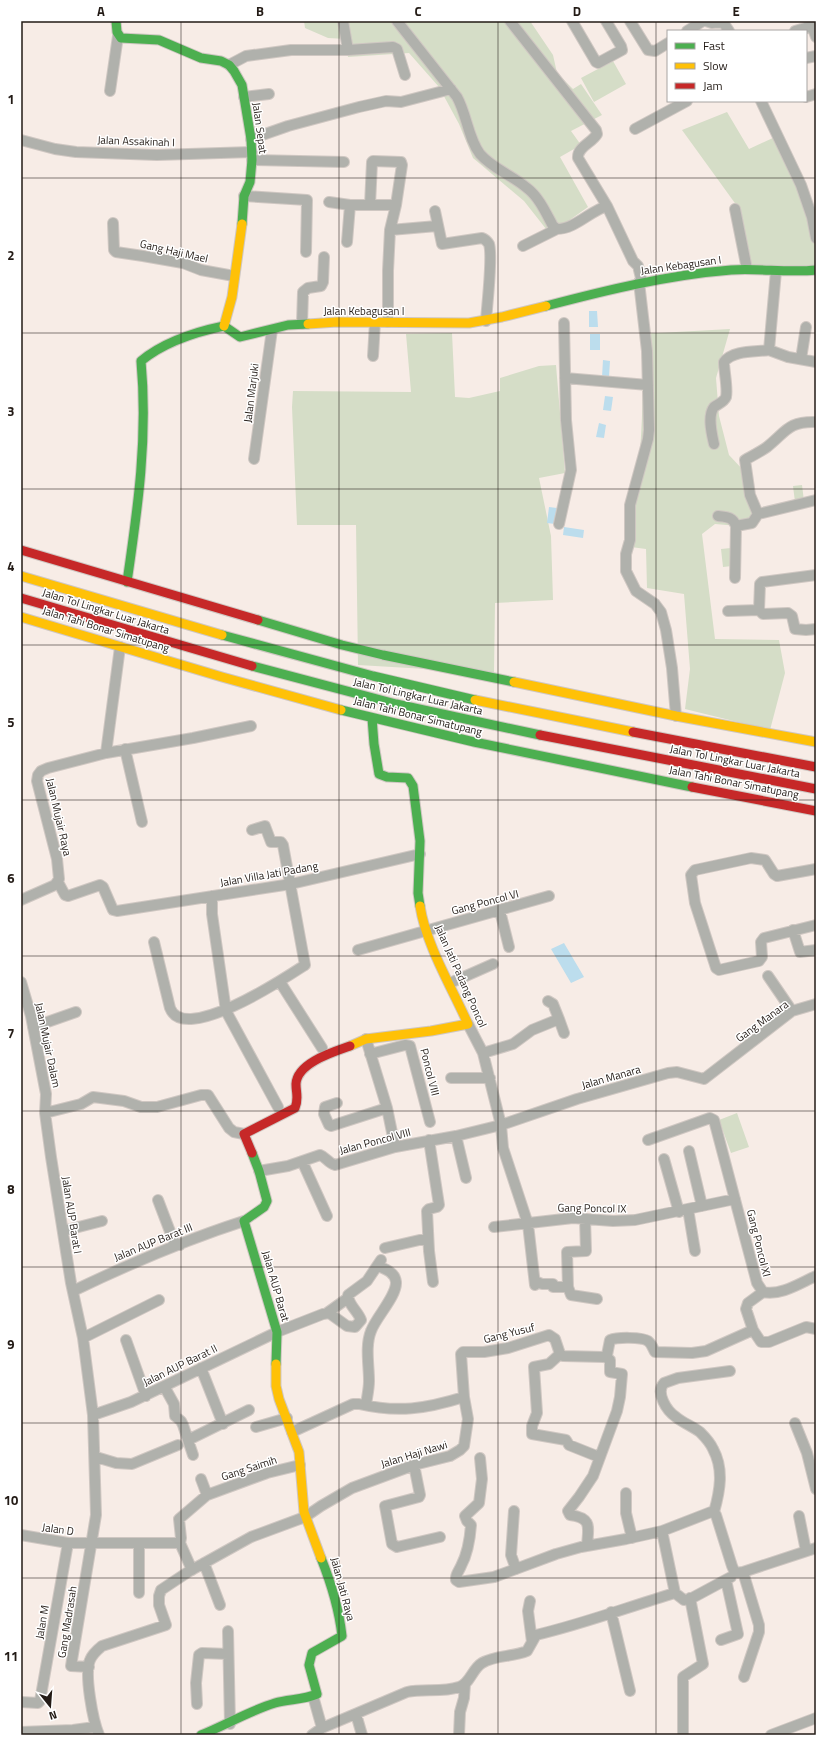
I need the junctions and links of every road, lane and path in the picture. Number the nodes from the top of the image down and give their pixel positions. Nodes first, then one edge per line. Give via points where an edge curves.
1 (116, 21) edge
2 (343, 21) edge
3 (397, 21) edge
4 (510, 21) edge
5 (572, 21) edge
6 (606, 21) edge
7 (630, 21) edge
8 (703, 21) edge
9 (706, 21) edge
10 (727, 27) edge
11 (689, 30) edge
12 (798, 30) edge
13 (118, 36) junction
14 (816, 37) edge
15 (667, 45) edge
16 (348, 50) junction
17 (229, 65) junction
18 (405, 76) dead end
19 (451, 89) junction
20 (110, 92) dead end
21 (269, 94) dead end
22 (244, 97) junction
23 (685, 102) edge
24 (761, 102) edge
25 (635, 129) dead end
26 (251, 139) junction
27 (21, 140) edge
28 (252, 156) junction
29 (344, 162) dead end
30 (244, 196) junction
31 (329, 202) dead end
32 (370, 204) junction
33 (350, 205) junction
34 (396, 205) junction
35 (607, 206) junction
36 (735, 209) dead end
37 (435, 211) dead end
38 (113, 223) dead end
39 (437, 226) junction
40 (557, 229) junction
41 (390, 230) junction
42 (816, 238) edge
43 (347, 242) dead end
44 (523, 246) dead end
45 (306, 252) dead end
46 (324, 257) dead end
47 (747, 269) junction
48 (816, 270) edge
49 (776, 271) junction
50 (234, 276) junction
51 (641, 282) junction
52 (486, 321) junction
53 (375, 322) junction
54 (388, 322) junction
55 (564, 323) dead end
56 (302, 324) junction
57 (224, 326) junction
58 (806, 327) dead end
59 (272, 330) junction
60 (769, 350) junction
61 (373, 356) dead end
62 (801, 359) junction
63 (816, 362) edge
64 (565, 378) junction
65 (648, 385) junction
66 (816, 422) edge
67 (714, 444) dead end
68 (254, 459) dead end
69 (816, 500) edge
70 (758, 514) junction
71 (718, 516) dead end
72 (559, 524) dead end
73 (736, 526) junction
74 (21, 550) edge
75 (816, 575) edge
76 (21, 576) edge
77 (735, 578) dead end
78 (127, 582) junction
79 (21, 598) edge
80 (759, 610) junction
81 (728, 611) dead end
82 (21, 617) edge
83 (816, 629) edge
84 (120, 647) junction
85 (676, 716) junction
86 (372, 718) junction
87 (251, 726) dead end
88 (816, 742) edge
89 (125, 749) junction
90 (106, 753) junction
91 (816, 768) edge
92 (816, 789) edge
93 (816, 811) edge
94 (142, 822) dead end
95 (252, 830) dead end
96 (420, 854) junction
97 (816, 869) edge
98 (58, 882) junction
99 (291, 884) junction
100 (212, 896) junction
101 (549, 896) dead end
102 (21, 900) edge
103 (500, 911) junction
104 (816, 925) edge
105 (426, 930) junction
106 (793, 930) junction
107 (154, 942) dead end
108 (509, 947) dead end
109 (358, 950) dead end
110 (816, 950) edge
111 (493, 964) dead end
112 (768, 976) dead end
113 (21, 982) edge
114 (280, 982) junction
115 (450, 983) junction
116 (548, 1001) dead end
117 (816, 1004) edge
118 (226, 1011) junction
119 (792, 1011) junction
120 (76, 1012) dead end
121 (559, 1019) junction
122 (468, 1024) junction
123 (33, 1027) junction
124 (564, 1033) dead end
125 (366, 1039) junction
126 (322, 1048) dead end
127 (483, 1053) junction
128 (370, 1054) junction
129 (725, 1064) joint
130 (451, 1078) dead end
131 (490, 1078) junction
132 (337, 1103) dead end
133 (278, 1107) dead end
134 (387, 1108) junction
135 (45, 1113) junction
136 (430, 1122) dead end
137 (501, 1125) junction
138 (244, 1134) junction
139 (456, 1136) junction
140 (429, 1140) junction
141 (648, 1140) dead end
142 (395, 1147) junction
143 (689, 1151) dead end
144 (664, 1159) dead end
145 (302, 1162) junction
146 (259, 1171) junction
147 (466, 1178) dead end
148 (735, 1199) junction
149 (158, 1200) dead end
150 (702, 1206) junction
151 (684, 1210) junction
152 (327, 1216) dead end
153 (585, 1219) junction
154 (102, 1221) dead end
155 (244, 1221) junction
156 (528, 1224) junction
157 (494, 1227) dead end
158 (63, 1231) junction
159 (428, 1238) junction
160 (180, 1245) junction
161 (385, 1248) dead end
162 (695, 1251) dead end
163 (816, 1276) edge
164 (433, 1282) dead end
165 (568, 1287) junction
166 (760, 1289) junction
167 (73, 1291) junction
168 (348, 1298) junction
169 (597, 1298) dead end
170 (159, 1300) dead end
171 (327, 1313) junction
172 (816, 1329) edge
173 (753, 1330) junction
174 (276, 1332) junction
175 (83, 1338) junction
176 (126, 1340) dead end
177 (465, 1351) joint
178 (560, 1354) junction
179 (606, 1357) junction
180 (201, 1368) junction
181 (730, 1371) dead end
182 (164, 1386) junction
183 (146, 1396) junction
184 (464, 1397) junction
185 (366, 1405) junction
186 (249, 1410) dead end
187 (93, 1415) junction
188 (286, 1418) junction
189 (795, 1423) dead end
190 (223, 1424) junction
191 (256, 1427) dead end
192 (292, 1432) junction
193 (188, 1440) junction
194 (178, 1444) dead end
195 (193, 1455) dead end
196 (96, 1457) junction
197 (599, 1457) junction
198 (480, 1458) dead end
199 (300, 1465) junction
200 (414, 1465) junction
201 (201, 1479) dead end
202 (816, 1489) edge
203 (626, 1493) dead end
204 (207, 1495) junction
205 (514, 1511) dead end
206 (714, 1512) junction
207 (799, 1516) dead end
208 (305, 1518) junction
209 (662, 1531) junction
210 (21, 1535) edge
211 (440, 1537) dead end
212 (632, 1538) junction
213 (68, 1543) junction
214 (180, 1543) junction
215 (92, 1544) junction
216 (139, 1544) junction
217 (584, 1546) junction
218 (816, 1548) edge
219 (806, 1551) junction
220 (204, 1563) junction
221 (516, 1569) junction
222 (192, 1570) junction
223 (739, 1573) junction
224 (726, 1580) junction
225 (744, 1589) dead end
226 (139, 1593) dead end
227 (675, 1593) junction
228 (690, 1598) junction
229 (530, 1601) dead end
230 (220, 1605) dead end
231 (612, 1612) junction
232 (228, 1631) dead end
233 (721, 1640) dead end
234 (532, 1642) junction
235 (228, 1654) junction
236 (89, 1667) junction
237 (744, 1677) dead end
238 (464, 1684) junction
239 (630, 1691) dead end
240 (313, 1696) junction
241 (21, 1702) edge
242 (197, 1704) dead end
243 (356, 1714) junction
244 (816, 1718) edge
245 (230, 1724) junction
246 (322, 1728) junction
247 (97, 1731) edge
248 (21, 1732) edge
249 (43, 1733) edge
250 (201, 1735) edge
251 (312, 1735) edge
252 (362, 1735) edge
253 (459, 1735) edge
254 (683, 1735) edge
255 (770, 1735) edge

1 - 13 main road
2 - 16 street
3 - 19 street
4 - 35 street via 596,130 595,138 580,150 578,158
5 - 6 street via 596,62 601,63 622,50
7 - 15 street via 648,50 655,51
8 - 11 street
9 - 10 street via 720,21
12 - 14 street via 812,26
13 - 17 main road via 125,39 159,40 201,58
13 - 20 street
16 - 17 street via 291,50 246,56
16 - 18 street via 396,48
17 - 22 main road, Jalan Sepat via 242,85
19 - 26 street via 401,102 386,101 359,107
19 - 40 street via 461,105 479,152 495,167 529,189
21 - 22 street
22 - 26 main road, Jalan Sepat
23 - 25 street
24 - 42 street via 801,185
26 - 28 main road, Jalan Sepat
27 - 28 street, Jalan Assakinah I via 76,152
28 - 29 street, Jalan Assakinah I
28 - 30 main road, Jalan Sepat via 250,182
30 - 45 street via 307,200
30 - 50 main road, Jalan Sepat
31 - 33 street
32 - 33 street
32 - 34 street
32 - 34 street via 373,161 401,162
33 - 43 street
34 - 41 street
35 - 40 street via 599,208 566,228
35 - 51 street via 633,261 638,266
36 - 47 street
37 - 39 street
38 - 50 street, Gang Haji Mael via 116,252 182,263 201,270
39 - 41 street
39 - 52 street via 442,244 482,238 487,240 490,273
40 - 44 street
41 - 54 street
46 - 56 street via 321,286 308,288 303,292
47 - 49 main road, Jalan Kebagusan I
47 - 51 main road, Jalan Kebagusan I via 705,272
48 - 49 main road, Jalan Kebagusan I
49 - 60 street
50 - 57 main road, Jalan Sepat via 232,297
51 - 52 main road, Jalan Kebagusan I
51 - 65 street
52 - 54 main road, Jalan Kebagusan I via 449,324
53 - 54 main road, Jalan Kebagusan I
53 - 56 main road, Jalan Kebagusan I
53 - 61 street
55 - 64 street
56 - 59 main road, Jalan Kebagusan I
57 - 59 main road, Jalan Kebagusan I via 240,337
57 - 78 main road via 199,331 152,352 141,361 144,432 140,490
58 - 62 street
59 - 68 street, Jalan Marjuki
60 - 62 street
60 - 67 street via 735,354 726,358 726,395 723,401 713,408 712,413
62 - 63 street
64 - 65 street
64 - 72 street via 571,470
65 - 85 street via 648,439 630,505 630,540 626,554 626,571 636,591 655,604 661,612 672,668
66 - 70 street via 791,426 767,447 745,460 750,495
69 - 70 street
70 - 73 street via 752,523
71 - 73 street via 731,518
73 - 77 street
74 - 78 main road
75 - 80 street via 762,582
76 - 91 main road, Jalan Tol Lingkar Luar Jakarta via 374,676 495,704
78 - 85 main road via 342,645
79 - 92 main road, Jalan Tol Lingkar Luar Jakarta via 166,642 338,689 574,743
80 - 81 street
80 - 83 street via 763,614 790,613 795,629
82 - 84 main road, Jalan Tahi Bonar Simatupang
84 - 86 main road, Jalan Tahi Bonar Simatupang
84 - 90 street
85 - 88 main road
86 - 93 main road, Jalan Tahi Bonar Simatupang via 505,749
86 - 96 main road, Jalan Jati Padang Poncol via 379,774 384,777 408,778 413,786
87 - 89 street
89 - 90 street
89 - 94 street
90 - 98 street, Jalan Mujair Raya via 48,768 38,775 39,790 60,876
95 - 99 street via 265,826 271,842 282,843
96 - 99 street, Jalan Villa Jati Padang
96 - 105 main road, Jalan Jati Padang Poncol via 418,893
97 - 106 street via 778,876 764,860 751,858 695,870 691,875 692,892 716,968 719,970 759,961 762,956 762,939
98 - 100 street via 68,896 100,885 115,911
98 - 102 street
99 - 100 street, Jalan Villa Jati Padang
99 - 114 street via 305,965
100 - 118 street, Jalan Villa Jati Padang via 212,914
101 - 103 street, Gang Poncol VI
103 - 105 street, Gang Poncol VI
103 - 108 street
104 - 106 street
105 - 109 street, Gang Poncol VI
105 - 115 main road, Jalan Jati Padang Poncol
106 - 110 street via 800,952
107 - 118 street via 172,1013 178,1018 190,1018
111 - 115 street
112 - 119 street
113 - 123 street, Jalan Mujair Dalam
114 - 118 street
114 - 126 street
115 - 122 main road, Jalan Jati Padang Poncol
116 - 121 street via 553,1004
117 - 119 street, Gang Manara
118 - 133 street
119 - 129 street, Gang Manara
120 - 123 street
121 - 124 street
121 - 127 street via 532,1030 513,1044
122 - 125 main road
122 - 127 street, Jalan Jati Padang Poncol
123 - 135 street, Jalan Mujair Dalam via 46,1094
125 - 128 street
125 - 138 main road via 321,1057 301,1070 296,1083 298,1102 292,1110
127 - 131 street, Jalan Jati Padang Poncol
128 - 134 street
128 - 136 street, Poncol VIII via 410,1046
129 - 137 street, Jalan Manara via 703,1080 677,1072 668,1073 577,1098
130 - 131 street
131 - 137 street, Jalan Jati Padang Poncol
132 - 134 street via 325,1107 324,1110 329,1125 332,1126
134 - 142 street
135 - 138 street via 81,1104 93,1097 124,1101 141,1107 156,1107 208,1095 229,1128
135 - 158 street, Jalan AUP Barat I
137 - 139 street, Jalan Poncol VIII
137 - 156 street, Jalan Jati Padang Poncol via 502,1148
138 - 146 main road
139 - 140 street, Jalan Poncol VIII
139 - 147 street
140 - 142 street, Jalan Poncol VIII
140 - 159 street via 439,1205 427,1211
141 - 148 street, Gang Poncol XI via 713,1119
142 - 145 street, Jalan Poncol VIII via 335,1165 320,1155
143 - 150 street
144 - 151 street
145 - 146 street, Jalan Poncol VIII
145 - 152 street
146 - 155 main road via 266,1204
148 - 150 street, Gang Poncol IX
148 - 166 street, Gang Poncol XI
149 - 160 street via 174,1242
150 - 151 street, Gang Poncol IX
151 - 153 street, Gang Poncol IX via 635,1220
151 - 162 street
153 - 156 street, Gang Poncol IX via 547,1220
153 - 165 street via 586,1251 567,1252
154 - 158 street
155 - 160 street, Jalan AUP Barat III
155 - 174 main road, Jalan AUP Barat
156 - 157 street, Gang Poncol IX
156 - 165 street, Jalan Jati Padang Poncol via 535,1283
158 - 167 street, Jalan AUP Barat I
159 - 161 street
159 - 164 street
160 - 167 street, Jalan AUP Barat III via 131,1263
163 - 166 street via 771,1294
165 - 169 street via 571,1295
166 - 173 street via 746,1308
167 - 175 street, Jalan AUP Barat I
168 - 171 street
168 - 171 street via 360,1318 354,1327 346,1326
168 - 185 street via 348,1295 367,1280 380,1263 393,1275 396,1282 370,1333
170 - 175 street
171 - 174 street
172 - 173 street via 806,1327 769,1342 761,1342
173 - 179 street via 710,1350 692,1353 655,1352 648,1341 620,1337 610,1340
174 - 180 street, Jalan AUP Barat II
174 - 188 main road, Jalan AUP Barat via 276,1386
175 - 187 street, Jalan AUP Barat I
176 - 183 street
177 - 178 street, Gang Yusuf via 488,1352 549,1335 555,1339
177 - 184 street, Jalan Haji Nawi via 461,1354
178 - 179 street
178 - 197 street via 549,1364 534,1367 537,1413 532,1434 566,1440 569,1445
179 - 197 street via 610,1360 610,1372 622,1374 622,1384 617,1411
180 - 182 street, Jalan AUP Barat II
180 - 190 street
181 - 206 street via 678,1378 664,1383 661,1389 662,1398 670,1412 704,1436 716,1454 720,1484
182 - 183 street, Jalan AUP Barat II
182 - 193 street via 174,1404 175,1416 181,1421
183 - 187 street, Jalan AUP Barat II
184 - 185 street via 410,1409 391,1410
184 - 200 street, Jalan Haji Nawi via 468,1419 464,1446 450,1456
185 - 192 street via 347,1406
186 - 190 street
187 - 196 street, Jalan AUP Barat I
188 - 191 street
188 - 192 main road, Jalan AUP Barat
189 - 202 street via 807,1454
190 - 193 street
192 - 199 main road, Jalan AUP Barat via 299,1452
193 - 195 street
194 - 196 street via 132,1464 116,1463
196 - 215 street, Jalan AUP Barat I via 96,1515
197 - 217 street via 593,1476 568,1511 570,1515 587,1521
198 - 221 street via 480,1496 478,1504 465,1516 470,1525 470,1539 456,1579 459,1582 481,1580
199 - 204 street, Gang Saimih via 267,1473
199 - 208 main road, Jalan AUP Barat
200 - 208 street, Jalan Haji Nawi via 352,1488
200 - 211 street via 419,1497 385,1506 392,1544 397,1547
201 - 204 street
203 - 212 street via 626,1515
204 - 214 street via 179,1519
205 - 221 street via 511,1555
206 - 209 street via 664,1528
206 - 223 street via 732,1566
207 - 219 street
208 - 220 street via 261,1532
208 - 240 main road, Jalan Jati Raya via 330,1581 340,1617 342,1636 312,1653 309,1665 317,1692
209 - 212 street
209 - 227 street
210 - 213 street, Jalan D
212 - 217 street
213 - 215 street, Jalan D
213 - 241 street, Jalan M via 40,1701 37,1704
214 - 216 street
214 - 222 street
215 - 216 street
215 - 236 street, Gang Madrasah via 71,1666
216 - 226 street
217 - 221 street
218 - 219 street
219 - 223 street
220 - 222 street
220 - 230 street
222 - 236 street via 161,1590 159,1605 166,1625 102,1646 92,1657
223 - 224 street
223 - 225 street
223 - 237 street via 759,1622 759,1632
224 - 228 street
224 - 233 street via 738,1634
227 - 228 street via 684,1600
227 - 231 street
228 - 254 street via 703,1664 683,1677
229 - 234 street via 528,1611
231 - 234 street via 536,1634
231 - 239 street
232 - 235 street
234 - 238 street via 527,1651 481,1663
235 - 242 street via 199,1655
235 - 245 street
236 - 247 street via 90,1695
238 - 243 street via 448,1690 407,1692
238 - 253 street
240 - 245 main road via 276,1703
240 - 246 street
243 - 246 street
243 - 252 street
244 - 255 street
245 - 250 main road
246 - 251 street
247 - 249 street
248 - 249 street

